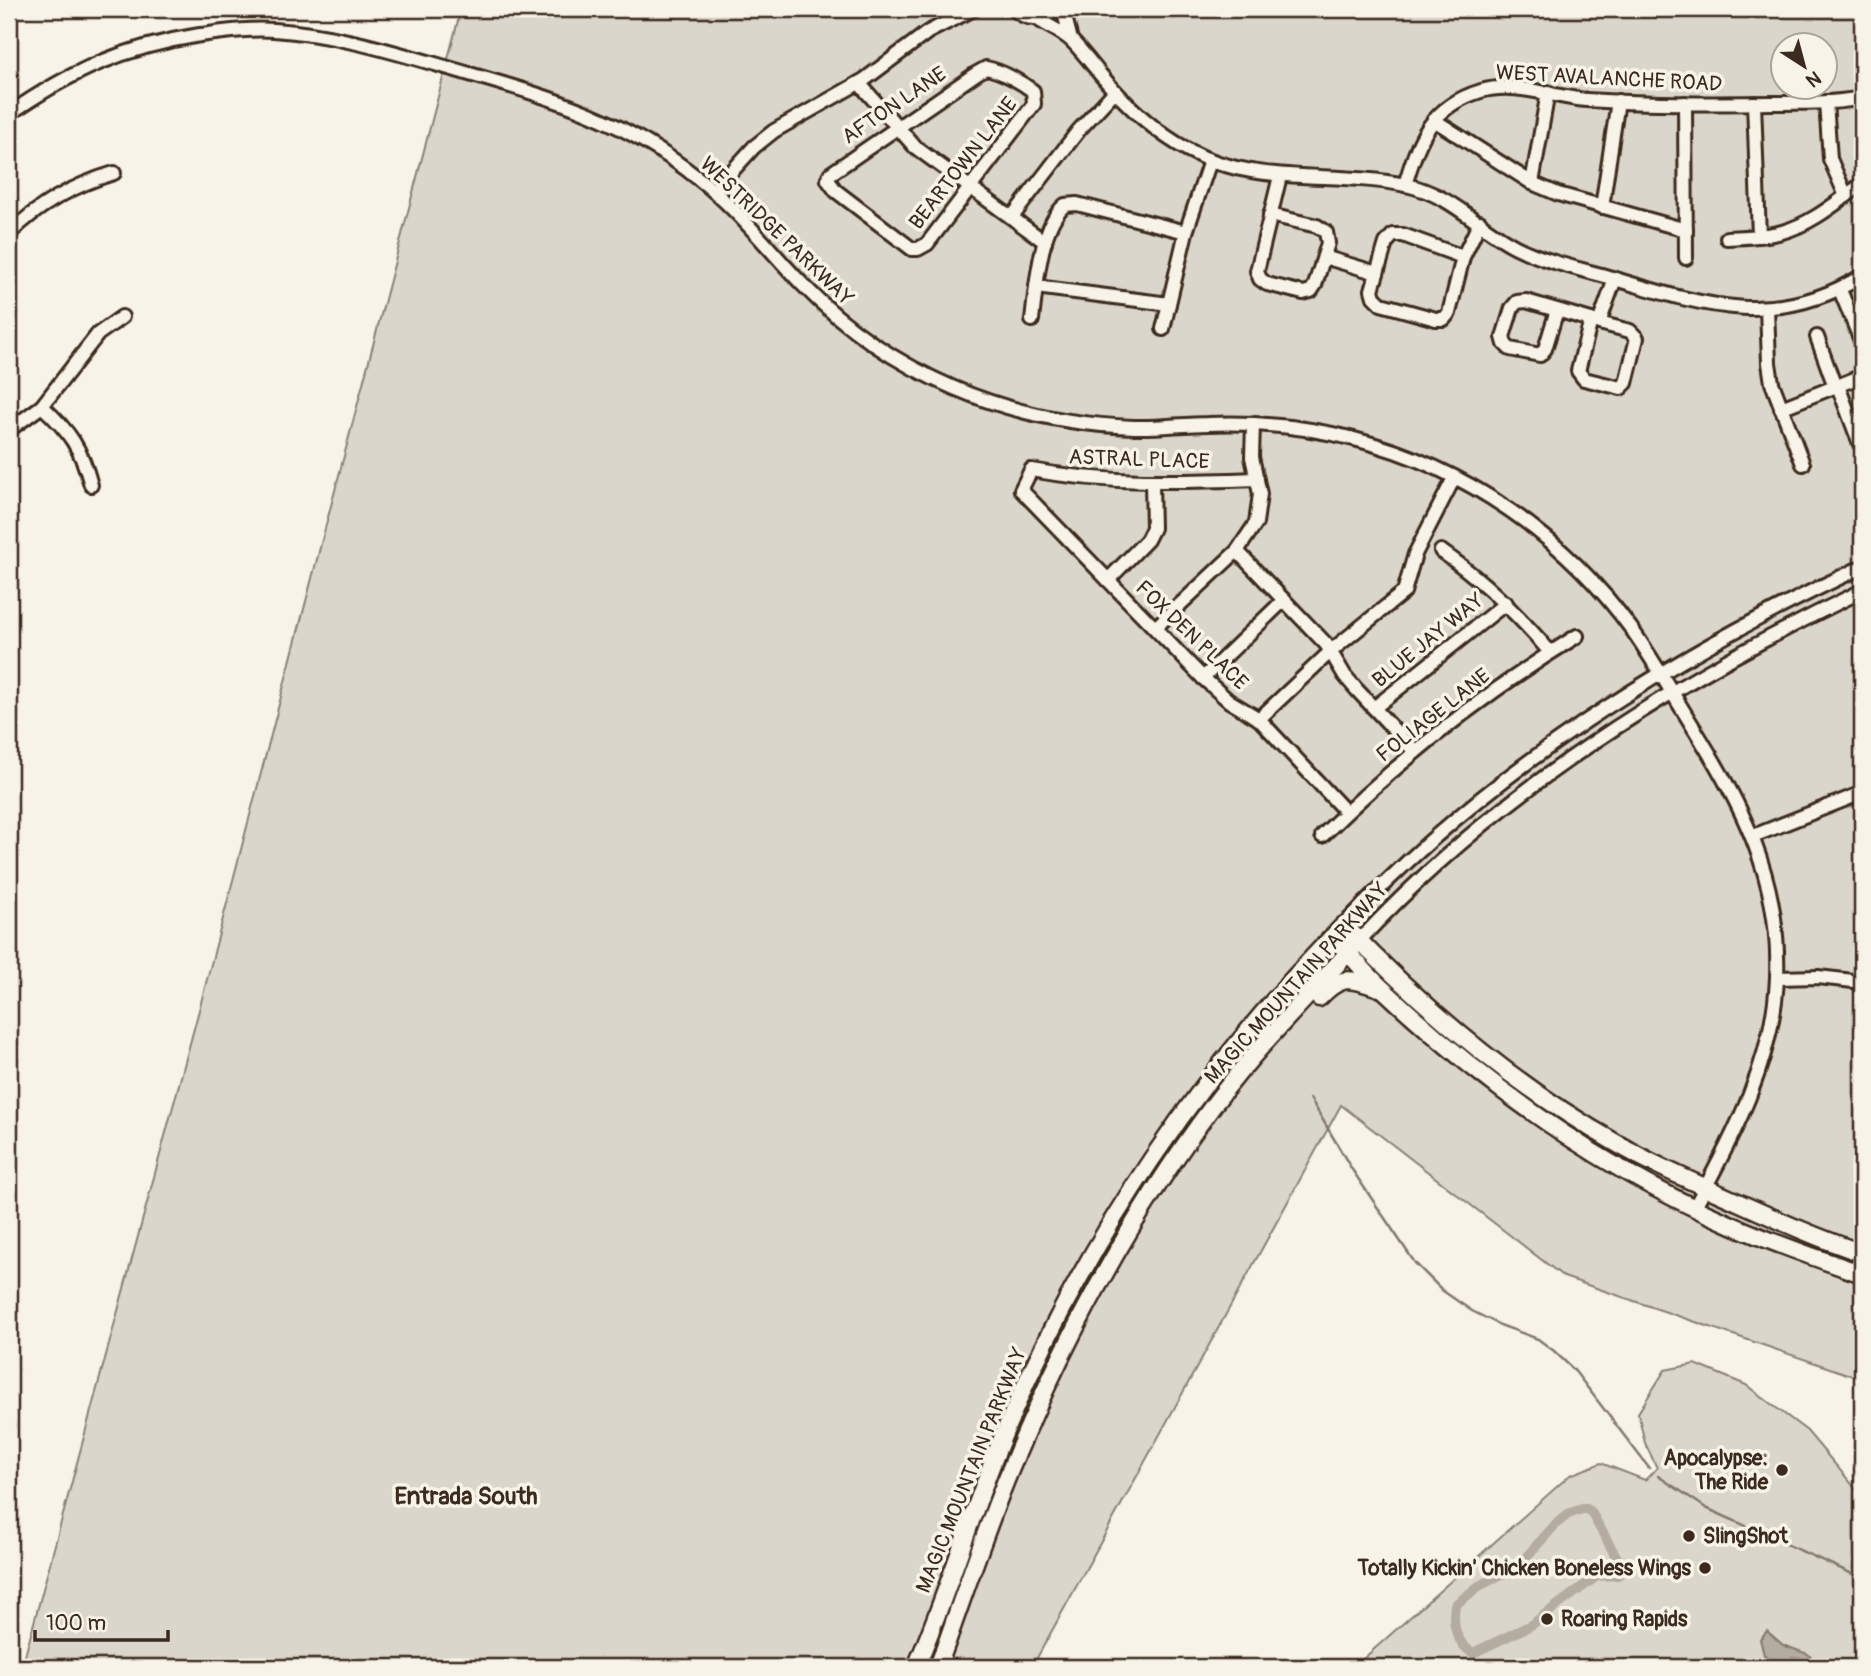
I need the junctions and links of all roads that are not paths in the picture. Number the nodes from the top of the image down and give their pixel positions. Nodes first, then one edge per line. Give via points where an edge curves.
1 (974, 9) edge
2 (1010, 9) edge
3 (1054, 9) edge
4 (1063, 9) edge
5 (1037, 19) junction
6 (1072, 40) junction
7 (859, 83) junction
8 (1115, 91) junction
9 (1548, 92) junction
10 (1862, 97) edge
11 (1035, 98) joint
12 (1840, 100) edge
13 (1618, 101) junction
14 (1826, 102) joint
15 (1685, 103) junction
16 (1754, 103) junction
17 (9, 114) edge
18 (1434, 120) junction
19 (895, 127) junction
20 (1210, 161) junction
21 (114, 173) dead end
22 (1280, 176) junction
23 (1532, 183) junction
24 (1862, 184) edge
25 (1405, 185) junction
26 (970, 188) junction
27 (714, 191) junction
28 (1846, 195) junction
29 (1602, 206) junction
30 (1270, 215) junction
31 (1012, 216) junction
32 (1480, 222) junction
33 (1686, 230) junction
34 (1185, 232) junction
35 (9, 234) edge
36 (1759, 236) junction
37 (1727, 238) dead end
38 (1045, 242) junction
39 (918, 249) joint
40 (1324, 257) junction
41 (1463, 257) junction
42 (1686, 258) dead end
43 (1377, 273) junction
44 (1862, 276) edge
45 (1615, 279) junction
46 (1036, 286) junction
47 (1840, 290) junction
48 (1169, 304) junction
49 (1768, 308) junction
50 (1557, 310) junction
51 (122, 317) dead end
52 (1032, 320) dead end
53 (1595, 322) junction
54 (1163, 329) dead end
55 (1817, 337) dead end
56 (1862, 343) edge
57 (1862, 376) edge
58 (1836, 386) junction
59 (42, 405) junction
60 (1782, 408) junction
61 (1253, 424) junction
62 (9, 430) edge
63 (1860, 444) dead end
64 (1803, 464) dead end
65 (1454, 478) junction
66 (1257, 479) junction
67 (1026, 480) joint
68 (1152, 483) junction
69 (91, 485) dead end
70 (1237, 551) junction
71 (1441, 551) dead end
72 (1862, 567) edge
73 (1108, 580) junction
74 (1862, 591) edge
75 (1284, 600) junction
76 (1506, 603) junction
77 (1155, 628) junction
78 (1577, 636) dead end
79 (1331, 651) junction
80 (1550, 652) junction
81 (1660, 673) junction
82 (1203, 678) junction
83 (1671, 691) junction
84 (1374, 708) junction
85 (1259, 719) junction
86 (1415, 752) junction
87 (1862, 793) edge
88 (1346, 812) junction
89 (1322, 836) dead end
90 (1753, 836) junction
91 (1338, 930) junction
92 (1353, 946) junction
93 (1777, 978) junction
94 (1862, 982) edge
95 (1381, 988) junction
96 (1289, 1018) junction
97 (1705, 1188) junction
98 (1694, 1208) junction
99 (1862, 1253) edge
100 (1862, 1274) edge
101 (916, 1667) edge
102 (938, 1667) edge

1 - 7 street via 928,32
2 - 5 street
3 - 5 street
4 - 6 street
5 - 6 street
6 - 8 street
7 - 19 street
7 - 27 street via 774,131
8 - 20 street via 1166,137
8 - 31 street
9 - 13 street, WEST AVALANCHE ROAD
9 - 18 street, WEST AVALANCHE ROAD via 1481,91
9 - 23 street
10 - 12 street, WEST AVALANCHE ROAD
11 - 19 street, AFTON LANE via 1028,88 986,68
11 - 26 street, BEARTOWN LANE via 1030,111
13 - 15 street, WEST AVALANCHE ROAD
13 - 29 street
14 - 16 street, WEST AVALANCHE ROAD
14 - 28 street via 1830,159
15 - 16 street, WEST AVALANCHE ROAD
15 - 33 street
16 - 36 street
17 - 27 street, WESTRIDGE PARKWAY via 63,79 130,50 226,31 270,29 367,46 574,106 655,147
18 - 23 street
18 - 25 street, WEST AVALANCHE ROAD via 1416,148
19 - 26 street
19 - 39 street, AFTON LANE via 835,168 828,180 907,247
20 - 22 street
20 - 34 street
21 - 35 street via 67,191
22 - 25 street
22 - 30 street
23 - 29 street
24 - 28 street
25 - 32 street via 1444,200
26 - 31 street
26 - 39 street, BEARTOWN LANE via 927,244
27 - 61 street, WESTRIDGE PARKWAY via 826,307 897,358 960,390 1017,410 1091,424
28 - 36 street via 1805,223
29 - 33 street
30 - 40 street via 1322,228 1328,237
30 - 40 street via 1257,271 1263,282 1307,292 1315,285
31 - 38 street
32 - 41 street
32 - 45 street via 1532,254
33 - 42 street
34 - 38 street via 1077,204 1065,205 1056,215
34 - 48 street
36 - 37 street
38 - 46 street
40 - 43 street
41 - 43 street via 1398,234 1385,243
41 - 43 street via 1444,319 1377,301 1372,290
44 - 47 street
45 - 49 street via 1700,303
45 - 53 street
46 - 48 street
46 - 52 street
47 - 49 street
47 - 56 street
48 - 54 street
49 - 60 street via 1770,373
50 - 50 street via 1517,302 1503,337 1505,344 1540,355
50 - 53 street
51 - 59 street via 98,334
53 - 53 street via 1578,374 1621,388 1637,338 1630,331
55 - 58 street
57 - 58 street
58 - 60 street
58 - 63 street
59 - 62 street
59 - 69 street via 78,446
60 - 64 street
61 - 65 street, WESTRIDGE PARKWAY via 1356,439 1401,453
61 - 66 street
65 - 79 street via 1415,554 1404,592
65 - 81 street, WESTRIDGE PARKWAY via 1514,512 1574,563 1608,599
66 - 68 street, ASTRAL PLACE
66 - 70 street via 1260,509
67 - 68 street, ASTRAL PLACE via 1031,470
67 - 73 street, FOX DEN PLACE via 1021,490
68 - 73 street via 1153,528
70 - 75 street
70 - 77 street
71 - 76 street
72 - 81 street, MAGIC MOUNTAIN PARKWAY via 1764,614
73 - 77 street, FOX DEN PLACE
74 - 83 street, MAGIC MOUNTAIN PARKWAY
75 - 79 street
75 - 82 street
76 - 80 street
76 - 84 street, BLUE JAY WAY
77 - 82 street, FOX DEN PLACE
78 - 80 street, FOLIAGE LANE
79 - 84 street via 1345,676
79 - 85 street
80 - 86 street, FOLIAGE LANE
81 - 83 street, WESTRIDGE PARKWAY
81 - 91 street, MAGIC MOUNTAIN PARKWAY via 1567,733 1490,792
82 - 85 street, FOX DEN PLACE
83 - 90 street, WESTRIDGE PARKWAY via 1733,793
83 - 92 street, MAGIC MOUNTAIN PARKWAY via 1500,811 1413,886
84 - 86 street
85 - 88 street, FOX DEN PLACE
86 - 88 street, FOLIAGE LANE
87 - 90 street
88 - 89 street, FOLIAGE LANE
90 - 93 street, WESTRIDGE PARKWAY via 1772,909
91 - 92 main road
91 - 101 main road, MAGIC MOUNTAIN PARKWAY via 1220,1065 1141,1176 1093,1254 1009,1422
92 - 95 main road
92 - 96 main road, MAGIC MOUNTAIN PARKWAY
92 - 97 main road via 1517,1079 1616,1143
93 - 94 street
93 - 97 street, WESTRIDGE PARKWAY via 1759,1068
95 - 96 main road via 1354,979 1342,981
95 - 98 main road via 1455,1052 1560,1131
96 - 102 main road, MAGIC MOUNTAIN PARKWAY via 1206,1115 1102,1277 1011,1468
97 - 98 street, WESTRIDGE PARKWAY
97 - 99 main road
98 - 100 main road

